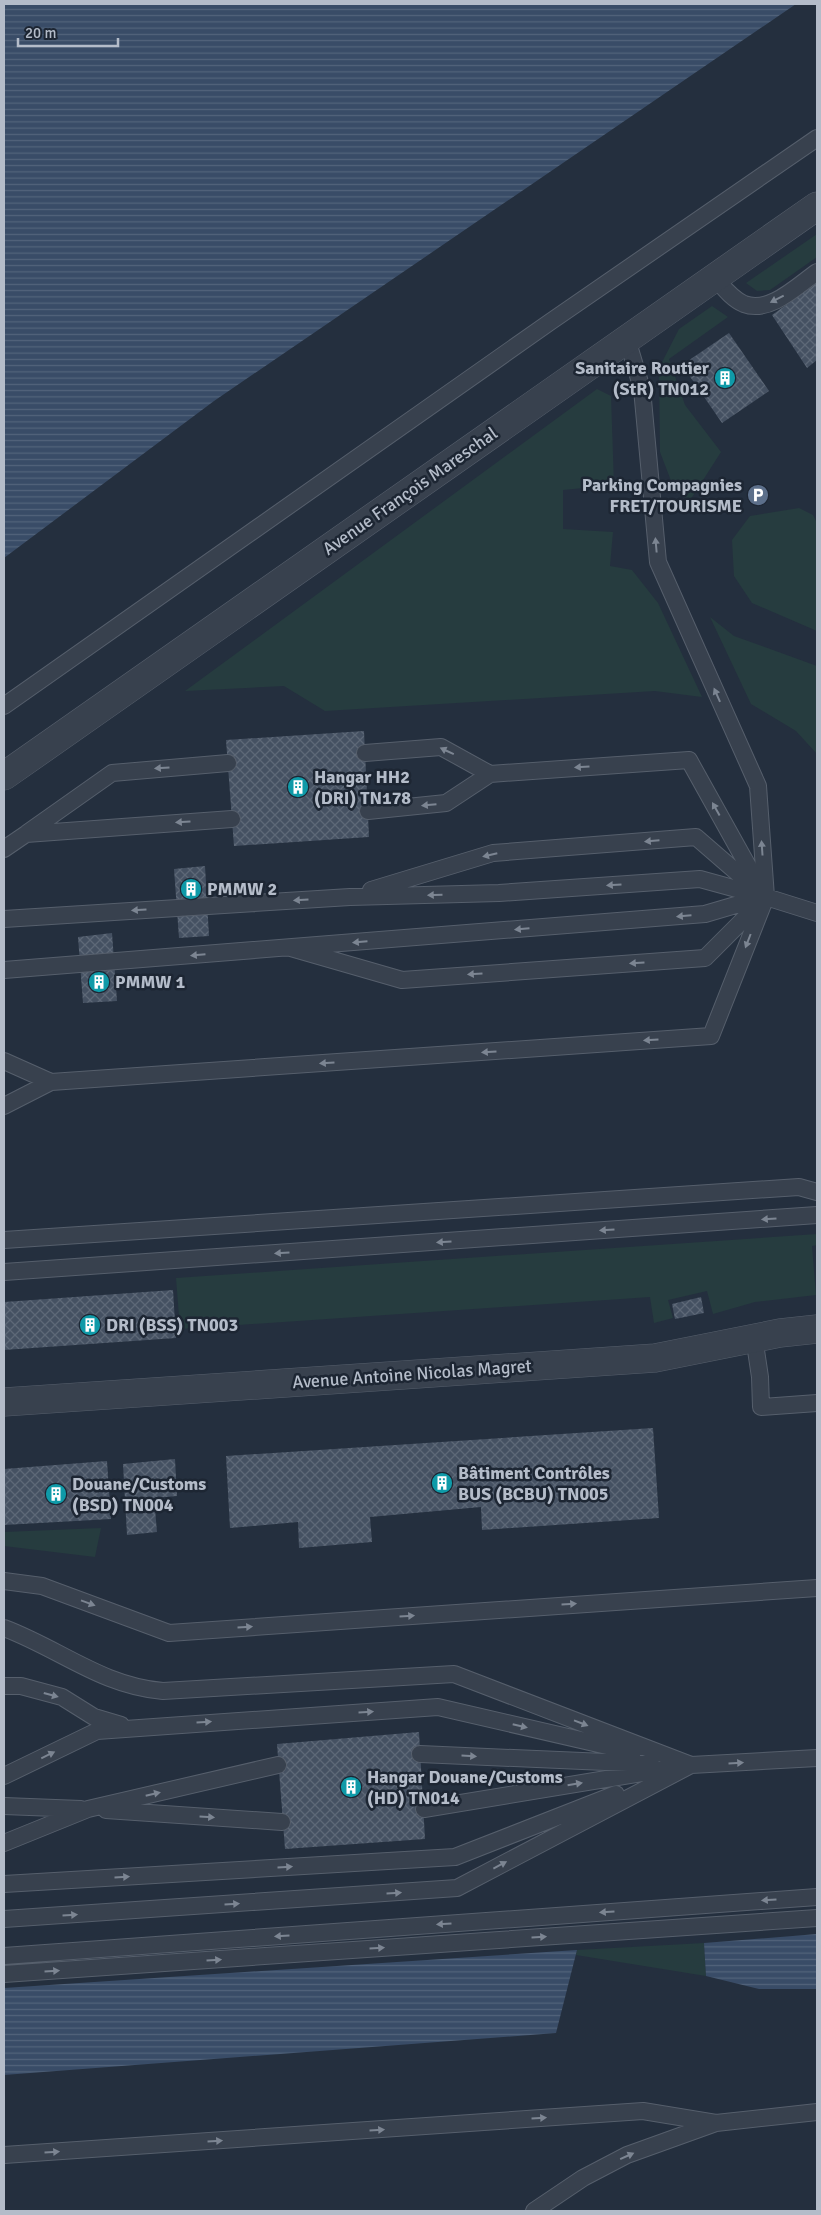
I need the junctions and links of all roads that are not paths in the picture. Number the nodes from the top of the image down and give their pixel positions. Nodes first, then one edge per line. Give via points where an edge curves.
1 (817, 138) edge
2 (817, 206) edge
3 (817, 272) edge
4 (715, 278) junction
5 (627, 339) junction
6 (4, 706) edge
7 (365, 753) dead end
8 (228, 763) dead end
9 (490, 774) junction
10 (4, 776) edge
11 (368, 811) dead end
12 (232, 819) dead end
13 (26, 834) junction
14 (4, 849) edge
15 (350, 897) junction
16 (766, 897) junction
17 (817, 913) edge
18 (4, 919) edge
19 (291, 948) junction
20 (4, 970) edge
21 (4, 1061) edge
22 (51, 1082) junction
23 (4, 1106) edge
24 (817, 1192) edge
25 (817, 1215) edge
26 (4, 1240) edge
27 (4, 1272) edge
28 (817, 1329) edge
29 (754, 1337) junction
30 (4, 1402) edge
31 (817, 1403) edge
32 (4, 1581) edge
33 (817, 1588) edge
34 (4, 1628) edge
35 (4, 1686) edge
36 (130, 1727) junction
37 (420, 1754) dead end
38 (817, 1758) edge
39 (278, 1765) dead end
40 (691, 1766) junction
41 (4, 1776) edge
42 (4, 1806) edge
43 (88, 1809) junction
44 (424, 1810) dead end
45 (282, 1822) dead end
46 (4, 1843) edge
47 (4, 1884) edge
48 (817, 1897) edge
49 (817, 1918) edge
50 (4, 1919) edge
51 (4, 1956) edge
52 (4, 1974) edge
53 (817, 2112) edge
54 (716, 2123) junction
55 (4, 2155) edge
56 (534, 2211) edge

1 - 6 lane
2 - 4 street, Avenue François Mareschal
3 -> 4 lane via 777,300 760,305 745,304 729,294
4 - 5 street, Avenue François Mareschal
5 - 10 street, Avenue François Mareschal
16 -> 5 lane via 758,786 658,562 642,389
9 -> 7 lane via 441,747
8 -> 13 lane via 112,773
9 -> 11 lane via 446,804
16 -> 9 lane via 689,760
12 -> 13 lane
13 - 14 lane
16 -> 15 lane via 700,879 499,893
16 -> 15 lane via 696,837 492,853
15 -> 18 lane
16 - 17 lane
16 -> 19 lane via 705,914
16 -> 19 lane via 705,958 402,980
16 -> 22 lane via 711,1036
19 -> 20 lane
21 - 22 lane
22 - 23 lane
24 - 26 lane via 799,1187
25 -> 27 lane
28 - 29 street, Avenue Antoine Nicolas Magret
29 - 30 street, Avenue Antoine Nicolas Magret via 655,1358
29 - 31 lane via 761,1407
32 -> 33 lane via 42,1586 169,1633
34 -> 40 lane via 106,1678 145,1690 454,1674
35 -> 36 lane via 22,1686 62,1697 94,1717
36 -> 40 lane via 438,1707
41 -> 36 lane via 97,1731
37 -> 40 lane
40 -> 38 lane
43 -> 39 lane
44 -> 40 lane
47 -> 40 lane via 455,1857
50 -> 40 lane via 457,1888
42 - 43 lane
43 -> 45 lane
43 - 46 lane
48 -> 51 lane
52 -> 49 lane
53 - 54 lane
55 -> 54 lane via 642,2111
56 -> 54 lane via 583,2178 627,2155

